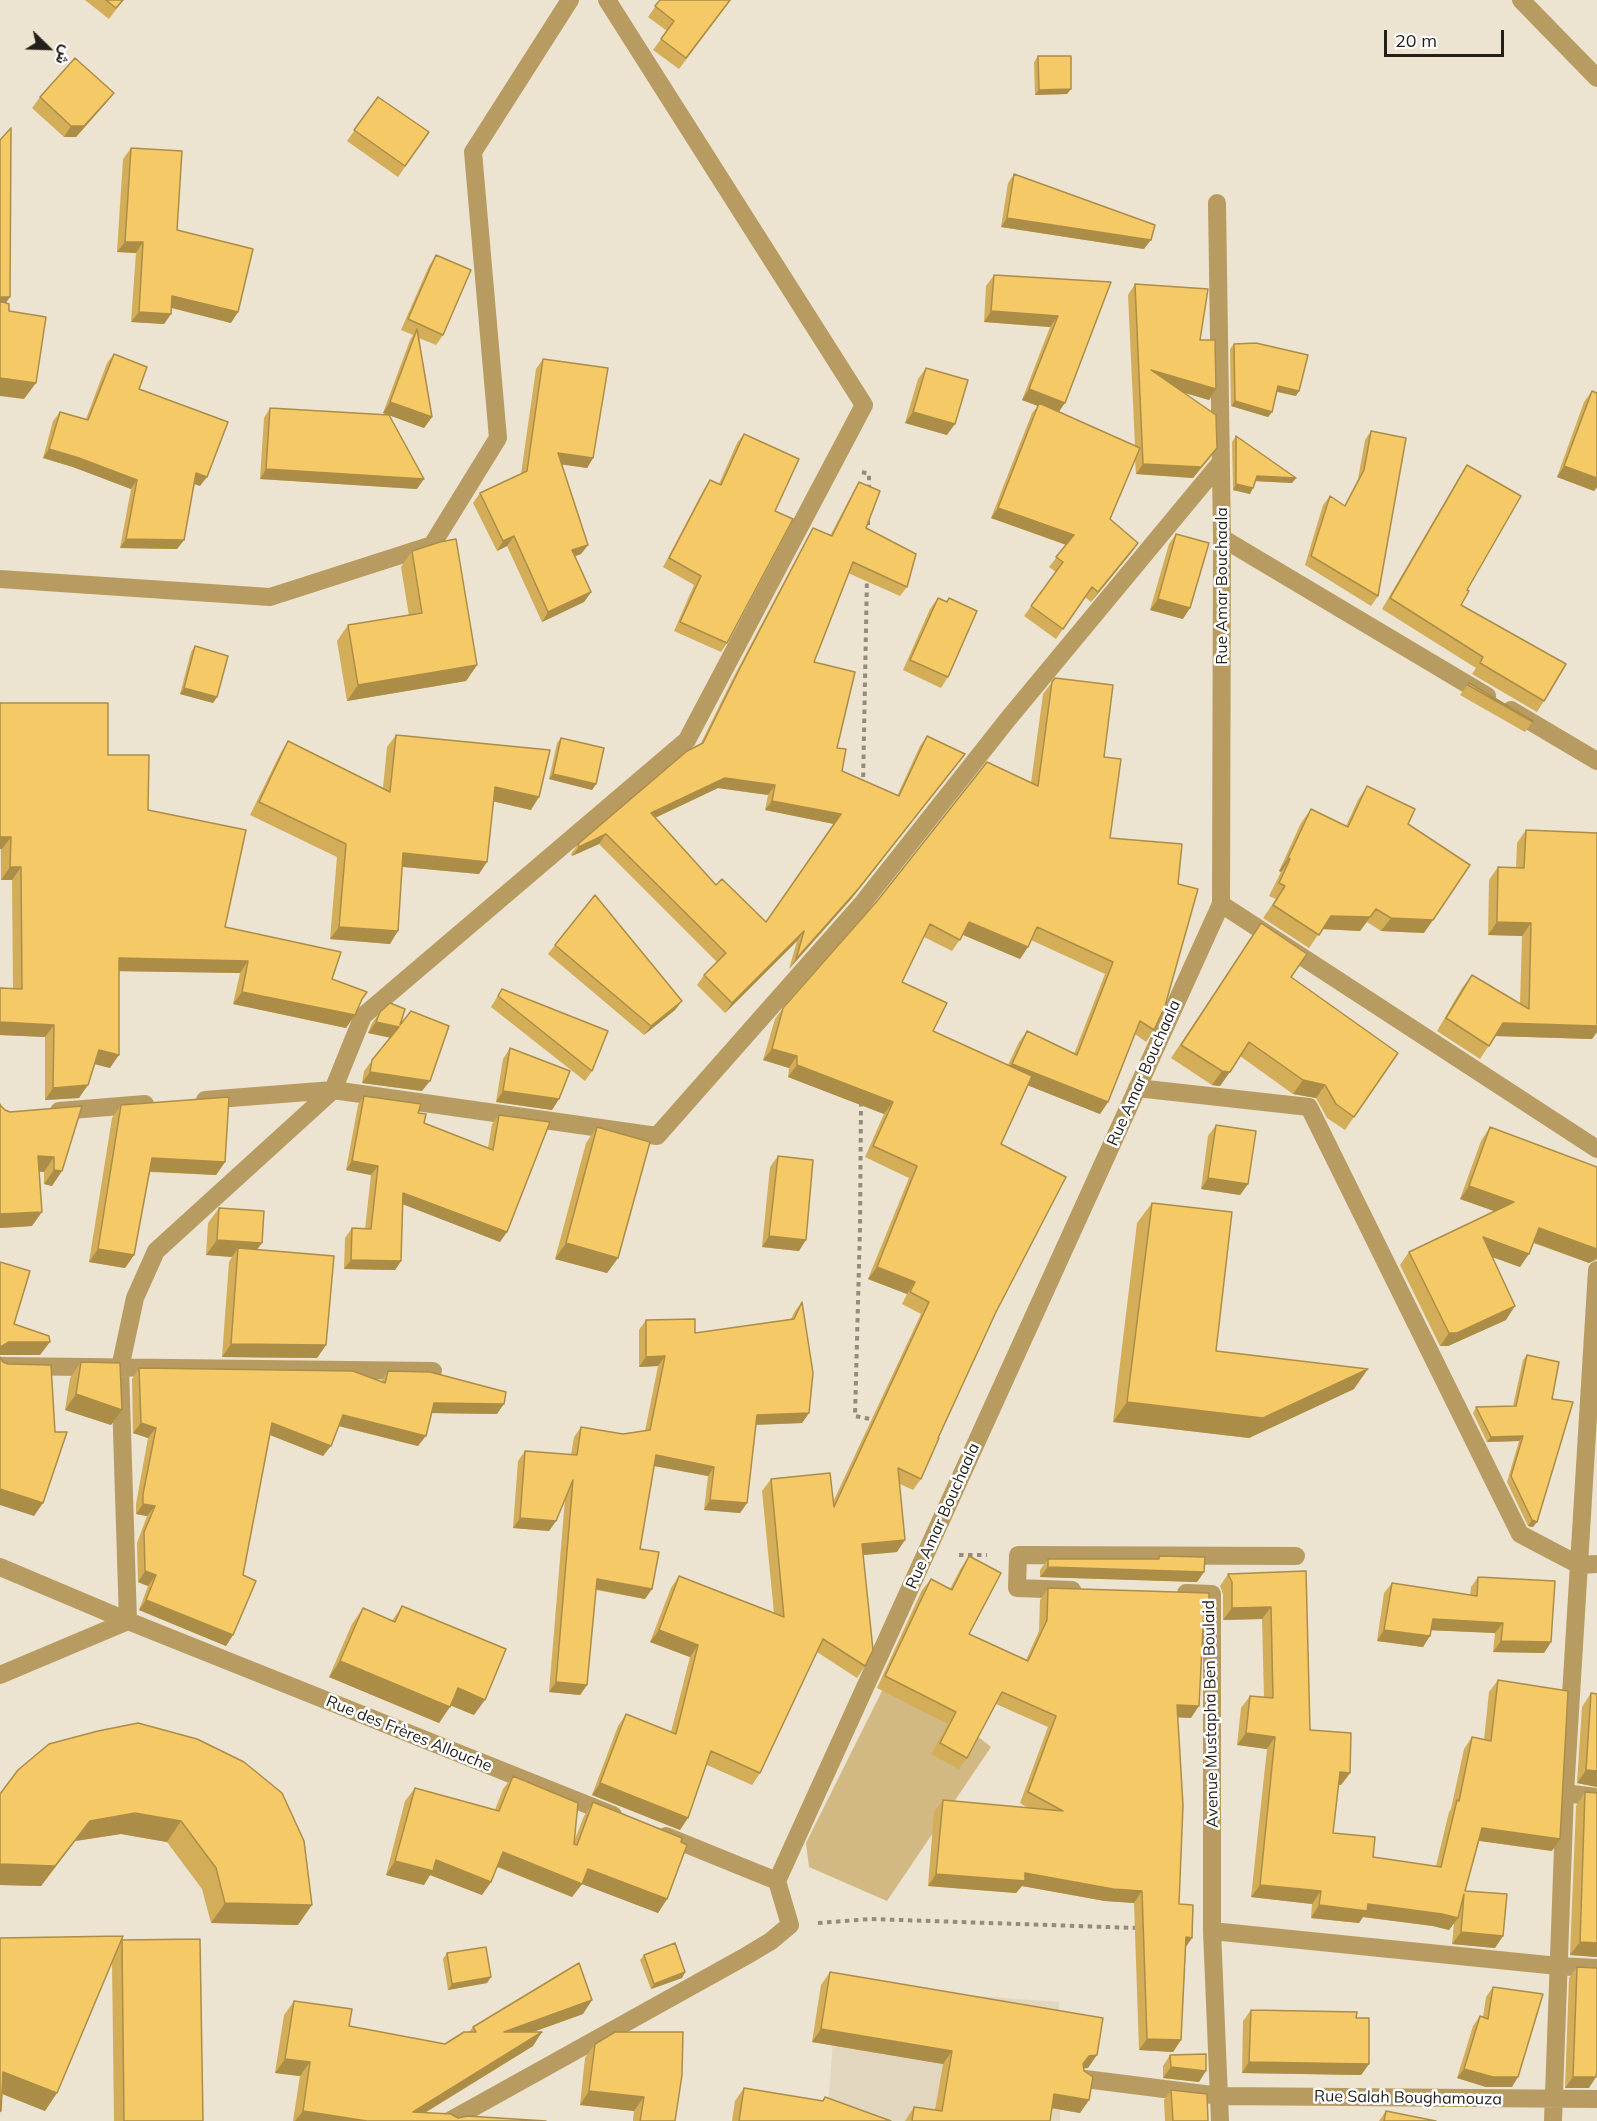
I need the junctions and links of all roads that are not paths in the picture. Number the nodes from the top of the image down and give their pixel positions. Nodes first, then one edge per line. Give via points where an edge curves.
1 (570, 0) edge
2 (607, 0) edge
3 (1521, 0) edge
4 (1597, 78) edge
5 (1216, 203) dead end
6 (1221, 462) junction
7 (1222, 538) junction
8 (0, 579) edge
9 (1597, 761) edge
10 (1221, 904) junction
11 (1137, 1088) junction
12 (333, 1090) junction
13 (190, 1101) edge
14 (166, 1102) edge
15 (48, 1112) edge
16 (1597, 1149) edge
17 (1597, 1270) edge
18 (0, 1366) edge
19 (120, 1368) junction
20 (433, 1371) edge
21 (1296, 1556) dead end
22 (1588, 1564) edge
23 (0, 1567) edge
24 (1086, 1590) edge
25 (1167, 1593) edge
26 (128, 1621) junction
27 (0, 1675) edge
28 (1565, 1793) junction
29 (1597, 1797) edge
30 (777, 1881) junction
31 (1212, 1931) junction
32 (1558, 1966) junction
33 (1597, 1968) edge
34 (1085, 2079) edge
35 (1220, 2096) junction
36 (1554, 2099) junction
37 (1597, 2099) edge
38 (449, 2121) edge
39 (1220, 2121) edge
40 (1553, 2121) edge

1 - 8 street via 473,152 498,438 432,545 270,597
2 - 12 street via 864,405 687,740 363,1016
3 - 4 street
5 - 6 street, Rue Amar Bouchaala
6 - 7 street, Rue Amar Bouchaala
6 - 12 street via 1008,719 861,905 657,1136
7 - 9 street
7 - 10 street, Rue Amar Bouchaala
10 - 11 street, Rue Amar Bouchaala
10 - 16 street
11 - 22 street via 1309,1107 1520,1534
11 - 30 street, Rue Amar Bouchaala
12 - 13 street
12 - 19 street via 156,1251 135,1298
14 - 15 street
17 - 22 street
18 - 19 street
19 - 20 street
19 - 26 street
21 - 24 street via 1018,1555 1017,1588
22 - 28 street
23 - 26 street, Rue des Frères Allouche
25 - 31 street, Avenue Mustapha Ben Boulaid via 1212,1594
26 - 27 street
26 - 30 street, Rue des Frères Allouche
28 - 29 street
28 - 32 street
30 - 38 street via 790,1925 771,1941
31 - 32 street
31 - 35 street, Avenue Mustapha Ben Boulaid
32 - 33 street
32 - 36 street
34 - 35 street, Rue Salah Boughamouza
35 - 36 street, Rue Salah Boughamouza
35 - 39 street, Avenue Mustapha Ben Boulaid
36 - 37 street, Rue Salah Boughamouza
36 - 40 street

